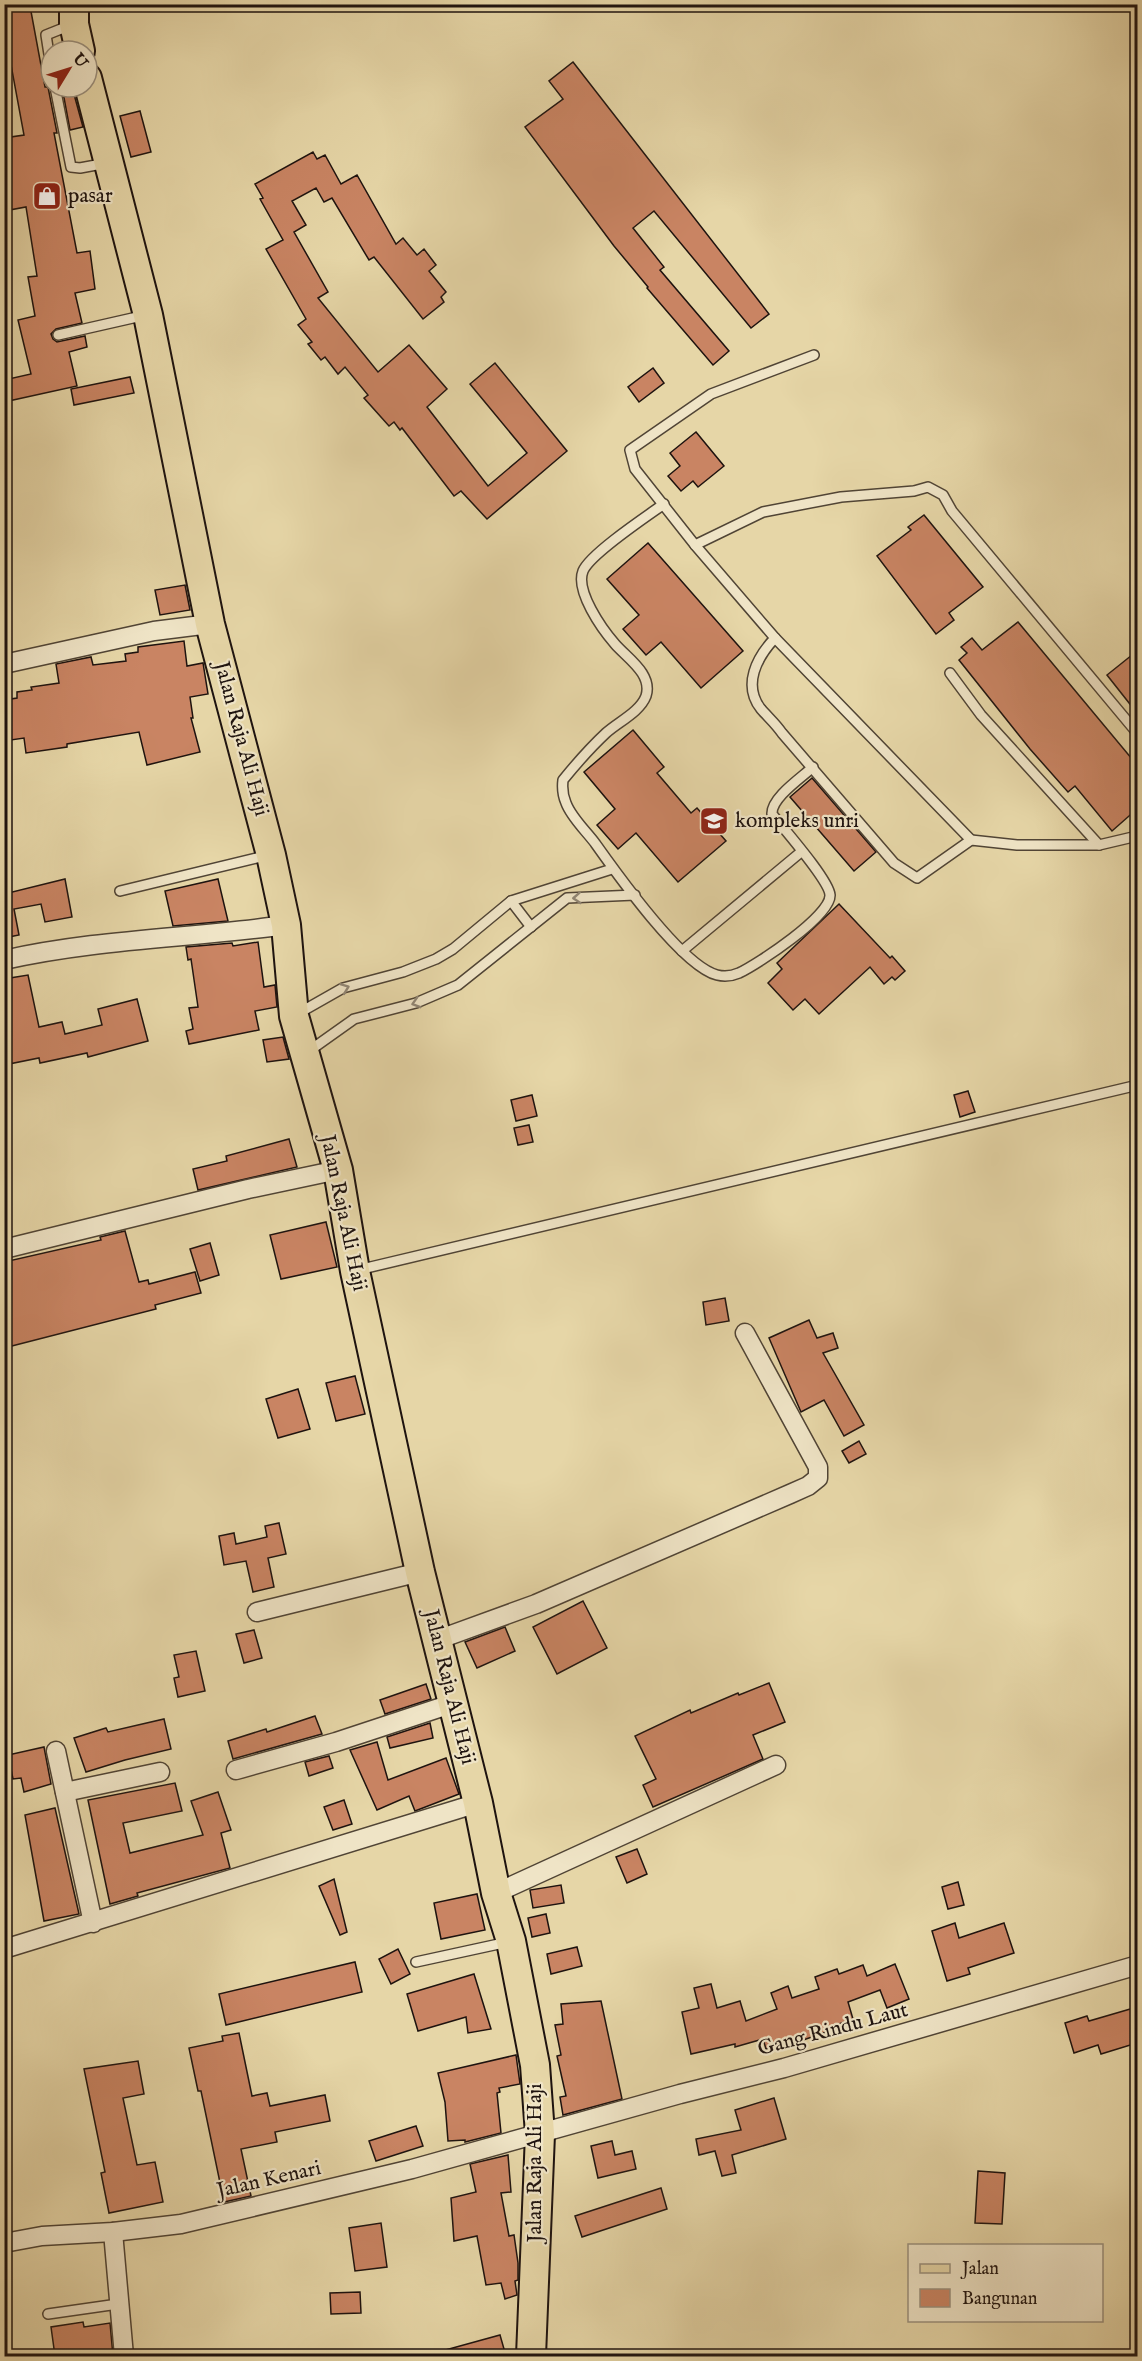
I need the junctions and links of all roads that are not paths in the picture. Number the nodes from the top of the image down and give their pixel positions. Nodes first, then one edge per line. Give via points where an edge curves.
1 (76, 27) edge
2 (47, 39) edge
3 (57, 99) edge
4 (92, 99) edge
5 (108, 163) junction
6 (148, 315) junction
7 (58, 335) dead end
8 (814, 355) dead end
9 (664, 504) junction
10 (695, 545) junction
11 (210, 624) junction
12 (775, 638) junction
13 (4, 664) edge
14 (950, 673) dead end
15 (1137, 734) edge
16 (813, 767) junction
17 (1137, 834) edge
18 (971, 840) junction
19 (1099, 845) junction
20 (801, 852) junction
21 (271, 855) junction
22 (612, 869) junction
23 (120, 891) dead end
24 (635, 895) junction
25 (511, 901) junction
26 (286, 925) junction
27 (531, 927) junction
28 (682, 951) junction
29 (4, 960) edge
30 (294, 1016) junction
31 (304, 1054) junction
32 (1137, 1085) edge
33 (338, 1170) junction
34 (4, 1249) edge
35 (355, 1271) junction
36 (745, 1333) dead end
37 (420, 1572) junction
38 (257, 1612) dead end
39 (436, 1640) junction
40 (454, 1703) junction
41 (56, 1751) dead end
42 (776, 1765) dead end
43 (236, 1770) dead end
44 (160, 1772) dead end
45 (65, 1792) junction
46 (478, 1803) junction
47 (495, 1893) junction
48 (93, 1923) junction
49 (510, 1941) junction
50 (4, 1949) edge
51 (416, 1962) dead end
52 (1137, 1965) edge
53 (540, 2134) junction
54 (113, 2232) junction
55 (4, 2243) edge
56 (118, 2304) junction
57 (48, 2314) dead end
58 (124, 2356) edge
59 (531, 2356) edge

1 - 2 lane via 56,30 46,35
3 - 5 lane via 71,166
4 - 5 main road, Jalan Raja Ali Haji
5 - 6 main road, Jalan Raja Ali Haji
6 - 7 lane
6 - 11 main road, Jalan Raja Ali Haji
8 - 9 lane via 711,394 630,450 635,469
9 - 10 lane
9 - 22 lane via 616,539 583,571 582,592 613,642 640,670 647,687 640,705 605,734 568,774 562,786 566,804
10 - 12 lane
10 - 15 lane via 763,512 841,496 928,487 944,495 952,511
11 - 13 street via 154,631
11 - 21 main road, Jalan Raja Ali Haji
12 - 16 lane via 761,653 753,674 752,692 760,708
12 - 18 lane
14 - 19 lane via 981,715
16 - 18 lane via 894,863 917,878
16 - 20 lane via 778,798 771,810
17 - 19 lane
18 - 19 lane via 1017,845
20 - 28 lane
20 - 28 lane via 824,880 830,896 823,910 801,930 756,963 726,977 715,975
21 - 23 lane
21 - 26 main road, Jalan Raja Ali Haji
22 - 24 lane
22 - 25 lane
24 -> 27 lane via 567,898
24 - 28 lane
25 - 27 lane
30 -> 25 lane via 343,988 436,959
26 - 29 street
26 - 30 main road, Jalan Raja Ali Haji
27 -> 31 lane via 458,985 416,1003 354,1019
30 - 31 main road, Jalan Raja Ali Haji
31 - 33 main road, Jalan Raja Ali Haji
32 - 35 lane
33 - 34 street
33 - 35 main road, Jalan Raja Ali Haji
35 - 37 main road, Jalan Raja Ali Haji
36 - 39 street via 818,1467 818,1478 808,1486 536,1605
37 - 38 street
37 - 39 main road, Jalan Raja Ali Haji
39 - 40 main road, Jalan Raja Ali Haji
40 - 43 street
40 - 46 main road, Jalan Raja Ali Haji
41 - 45 street
42 - 47 street
44 - 45 street
45 - 48 street
46 - 47 main road, Jalan Raja Ali Haji
46 - 48 street
47 - 49 main road, Jalan Raja Ali Haji
48 - 50 street
49 - 51 lane
49 - 53 main road, Jalan Raja Ali Haji via 535,2065
52 - 53 street, Gang Rindu Laut via 795,2065
53 - 54 street, Jalan Kenari via 181,2224
53 - 59 main road, Jalan Raja Ali Haji
54 - 55 street, Jalan Kenari via 42,2236
54 - 56 street
56 - 57 lane
56 - 58 street

